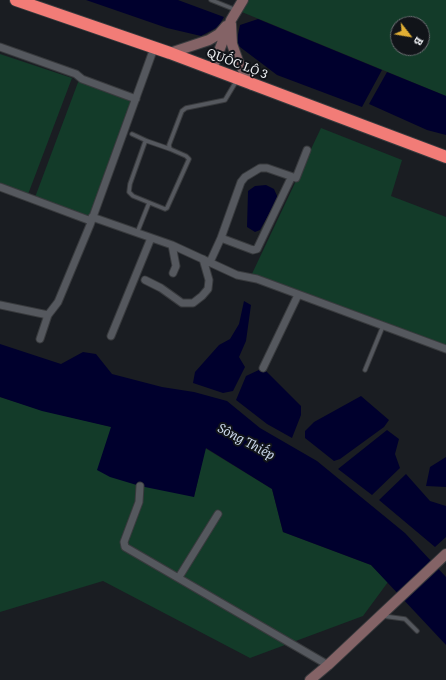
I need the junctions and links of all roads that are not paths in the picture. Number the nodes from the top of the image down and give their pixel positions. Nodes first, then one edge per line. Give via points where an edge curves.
1 (16, 0) edge
2 (210, 0) edge
3 (243, 0) edge
4 (237, 10) junction
5 (230, 20) junction
6 (0, 47) edge
7 (154, 48) junction
8 (170, 53) junction
9 (212, 69) junction
10 (237, 79) junction
11 (252, 85) junction
12 (136, 99) junction
13 (132, 134) dead end
14 (148, 141) junction
15 (170, 149) junction
16 (307, 150) dead end
17 (446, 157) edge
18 (291, 178) junction
19 (0, 187) edge
20 (149, 203) junction
21 (92, 219) junction
22 (137, 233) junction
23 (151, 238) junction
24 (221, 238) junction
25 (172, 245) junction
26 (207, 261) junction
27 (173, 273) dead end
28 (145, 280) dead end
29 (298, 295) junction
30 (0, 305) edge
31 (48, 315) junction
32 (383, 326) junction
33 (111, 336) dead end
34 (40, 339) dead end
35 (446, 349) edge
36 (263, 368) dead end
37 (366, 370) dead end
38 (140, 486) dead end
39 (218, 514) dead end
40 (446, 554) edge
41 (179, 577) junction
42 (380, 615) junction
43 (417, 631) dead end
44 (328, 666) junction
45 (310, 680) edge

1 - 7 highway, QUỐC LỘ 3
2 - 4 lane
3 - 4 main road
4 - 5 main road
5 - 8 main road via 219,34 209,40
5 - 9 main road
5 - 11 main road via 232,44 238,62
6 - 12 street
7 - 8 highway, QUỐC LỘ 3
7 - 12 street
8 - 9 highway, QUỐC LỘ 3
9 - 10 highway, QUỐC LỘ 3
10 - 11 highway, QUỐC LỘ 3
10 - 15 lane via 225,100 182,111 169,145
11 - 17 highway, QUỐC LỘ 3
12 - 21 street
13 - 14 lane
14 - 15 lane
14 - 20 lane via 145,142 129,192
15 - 20 lane via 189,159 167,208
16 - 18 street via 298,176
18 - 24 street via 267,168 260,168 245,177
18 - 24 street via 257,249 253,250
19 - 21 street
20 - 22 lane
21 - 22 street
21 - 31 street via 58,302
22 - 23 street
23 - 25 street
23 - 33 street
24 - 26 street
25 - 26 street
25 - 27 street via 176,266
26 - 28 street via 210,280 208,288 193,303 182,303
26 - 29 street via 237,275 257,279
29 - 32 street
29 - 36 street
30 - 31 street
31 - 34 street
32 - 35 street
32 - 37 lane
38 - 41 street via 139,502 124,542 125,547
39 - 41 street
40 - 42 main road
41 - 44 street
42 - 43 lane via 405,619
42 - 44 main road
44 - 45 main road

